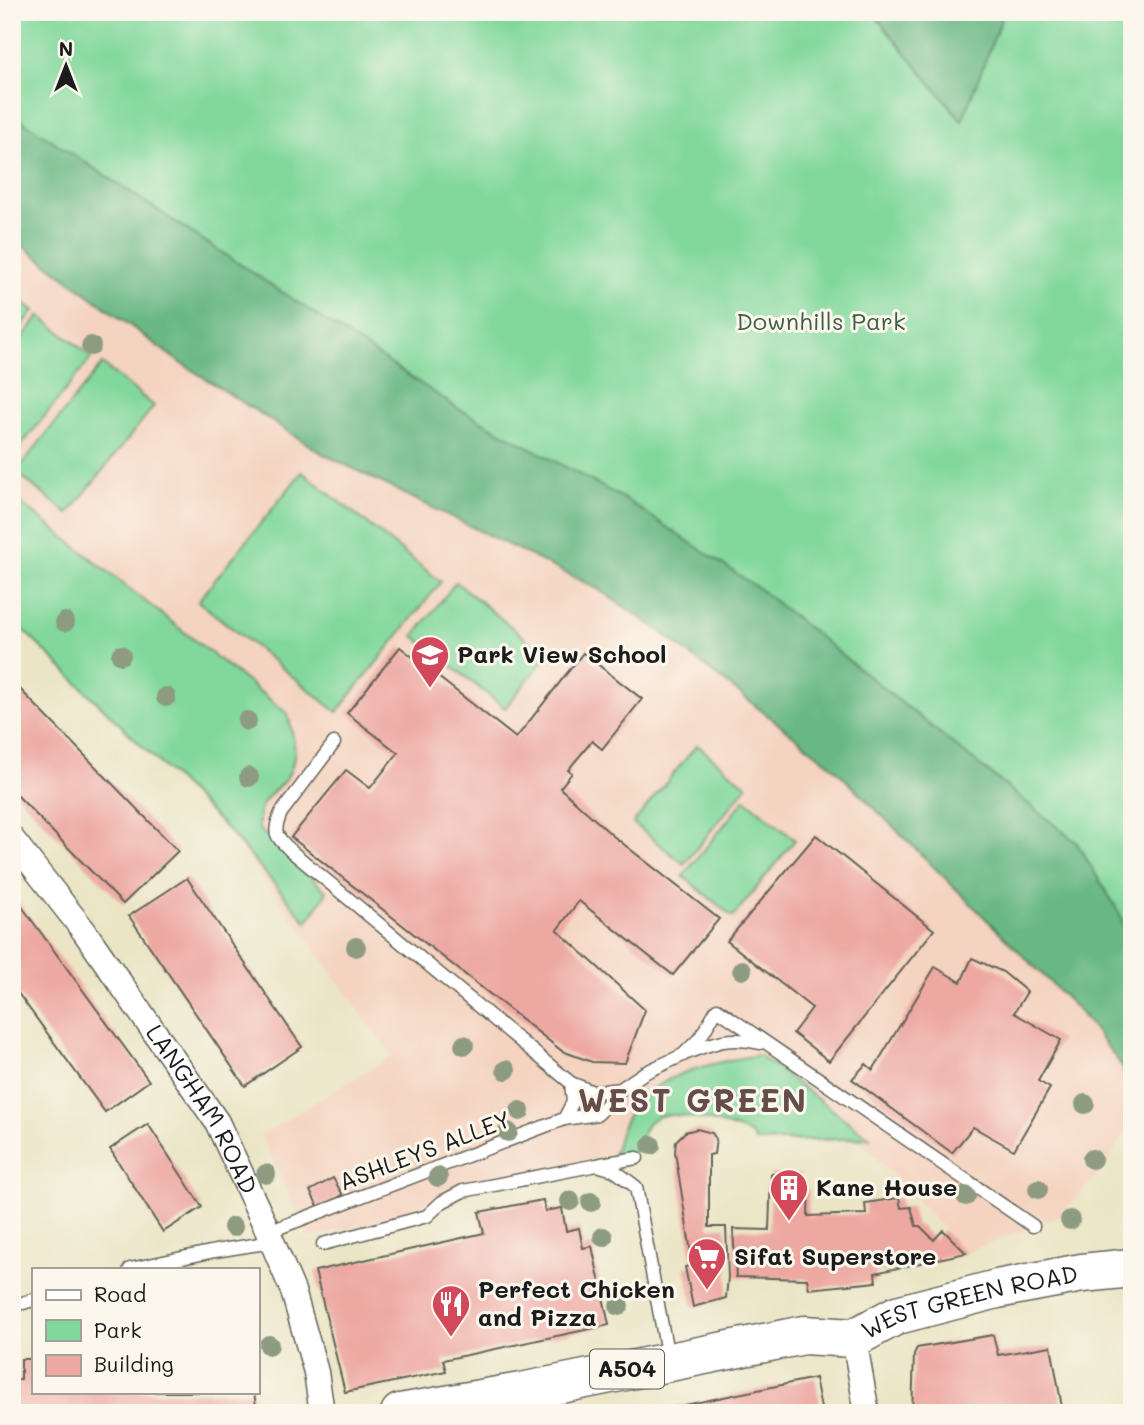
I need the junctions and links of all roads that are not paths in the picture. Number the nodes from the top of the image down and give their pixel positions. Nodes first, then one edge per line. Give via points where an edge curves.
1 (334, 743) dead end
2 (12, 839) edge
3 (766, 1045) junction
4 (683, 1055) junction
5 (571, 1083) junction
6 (622, 1088) junction
7 (564, 1119) junction
8 (637, 1158) dead end
9 (597, 1165) junction
10 (1033, 1226) dead end
11 (270, 1237) junction
12 (323, 1244) dead end
13 (135, 1268) edge
14 (1132, 1268) edge
15 (854, 1338) junction
16 (668, 1361) junction
17 (522, 1402) edge
18 (322, 1413) edge
19 (400, 1413) edge
20 (867, 1413) edge

1 - 5 lane via 281,813 277,837
2 - 11 street, LANGHAM ROAD via 84,931 217,1122
3 - 4 lane via 721,1040
3 - 4 lane via 717,1009 700,1038
3 - 10 lane
4 - 6 lane
5 - 6 lane via 593,1093
5 - 7 lane via 573,1102
6 - 7 lane, ASHLEYS ALLEY via 598,1114
7 - 11 lane, ASHLEYS ALLEY
8 - 9 lane
9 - 12 lane via 463,1191 427,1216
9 - 16 lane via 614,1170 636,1187
11 - 13 lane, ASHLEYS ALLEY
11 - 18 street, LANGHAM ROAD via 293,1292 316,1372
14 - 15 main road, WEST GREEN ROAD via 997,1289 897,1315
15 - 16 main road, WEST GREEN ROAD / A504 via 804,1335
15 - 20 street
16 - 17 main road, WEST GREEN ROAD / A504
17 - 19 main road, WEST GREEN ROAD / A504

